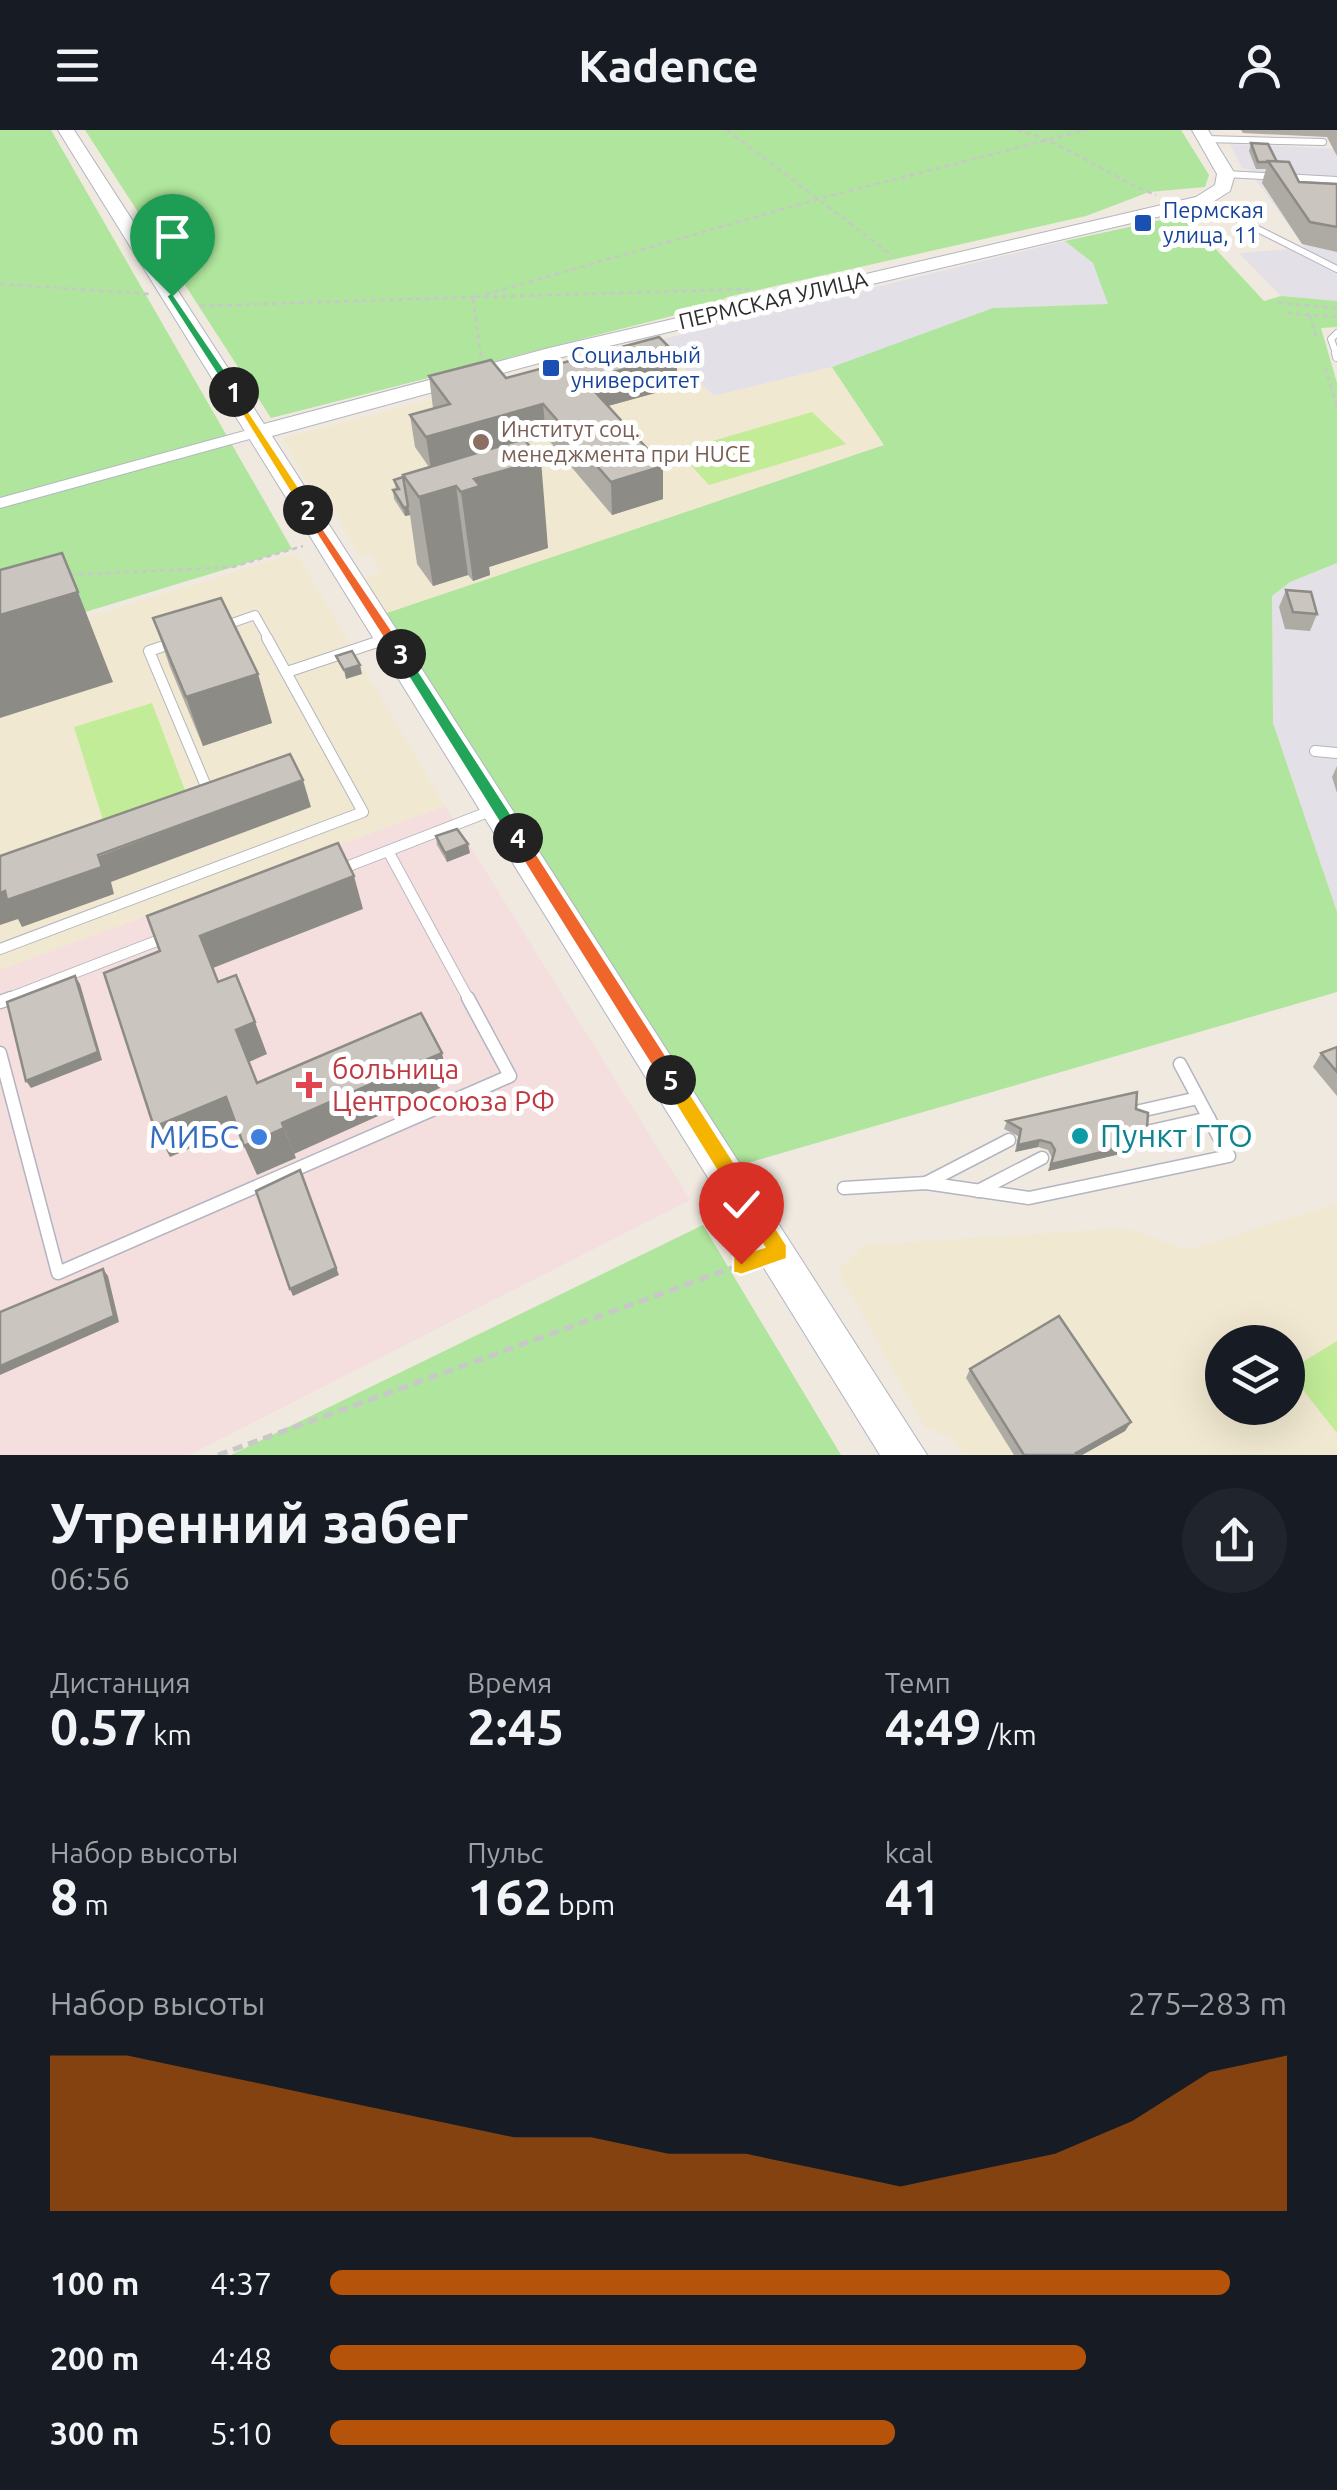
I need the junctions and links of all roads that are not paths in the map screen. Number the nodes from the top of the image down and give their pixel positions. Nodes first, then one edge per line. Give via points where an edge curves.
1 (66, 130) edge
2 (1203, 134) edge
3 (1322, 142) dead end
4 (1226, 174) junction
5 (1337, 180) edge
6 (1193, 203) junction
7 (1337, 268) edge
8 (1337, 333) edge
9 (1337, 357) edge
10 (259, 432) junction
11 (0, 504) edge
12 (202, 633) edge
13 (391, 638) junction
14 (184, 639) edge
15 (288, 672) junction
16 (1315, 752) dead end
17 (1337, 753) edge
18 (193, 796) edge
19 (498, 808) junction
20 (388, 851) junction
21 (317, 878) edge
22 (176, 934) edge
23 (0, 949) edge
24 (0, 1002) edge
25 (0, 1053) edge
26 (1180, 1064) dead end
27 (1198, 1098) junction
28 (1140, 1111) edge
29 (1209, 1118) junction
30 (1150, 1132) edge
31 (1009, 1140) dead end
32 (1042, 1158) dead end
33 (926, 1183) junction
34 (844, 1188) dead end
35 (978, 1191) junction
36 (905, 1455) edge

1 - 10 street
2 - 3 lane
2 - 4 street
4 - 5 lane
4 - 6 street via 1224,187
6 - 7 lane
6 - 10 street, ПЕРМСКАЯ УЛИЦА via 775,300
8 - 9 lane
10 - 11 street
10 - 13 street
12 - 15 lane via 255,615
13 - 15 lane
13 - 19 street
14 - 18 lane via 149,650 210,790
15 - 23 lane via 362,812
16 - 17 lane
19 - 20 lane
19 - 36 street
20 - 21 lane
20 - 25 lane via 510,1076 58,1273
22 - 24 lane
26 - 27 lane
27 - 28 lane
27 - 29 lane
29 - 30 lane
29 - 35 lane via 1228,1156 1029,1198
31 - 33 lane
32 - 35 lane
33 - 34 lane
33 - 35 lane

